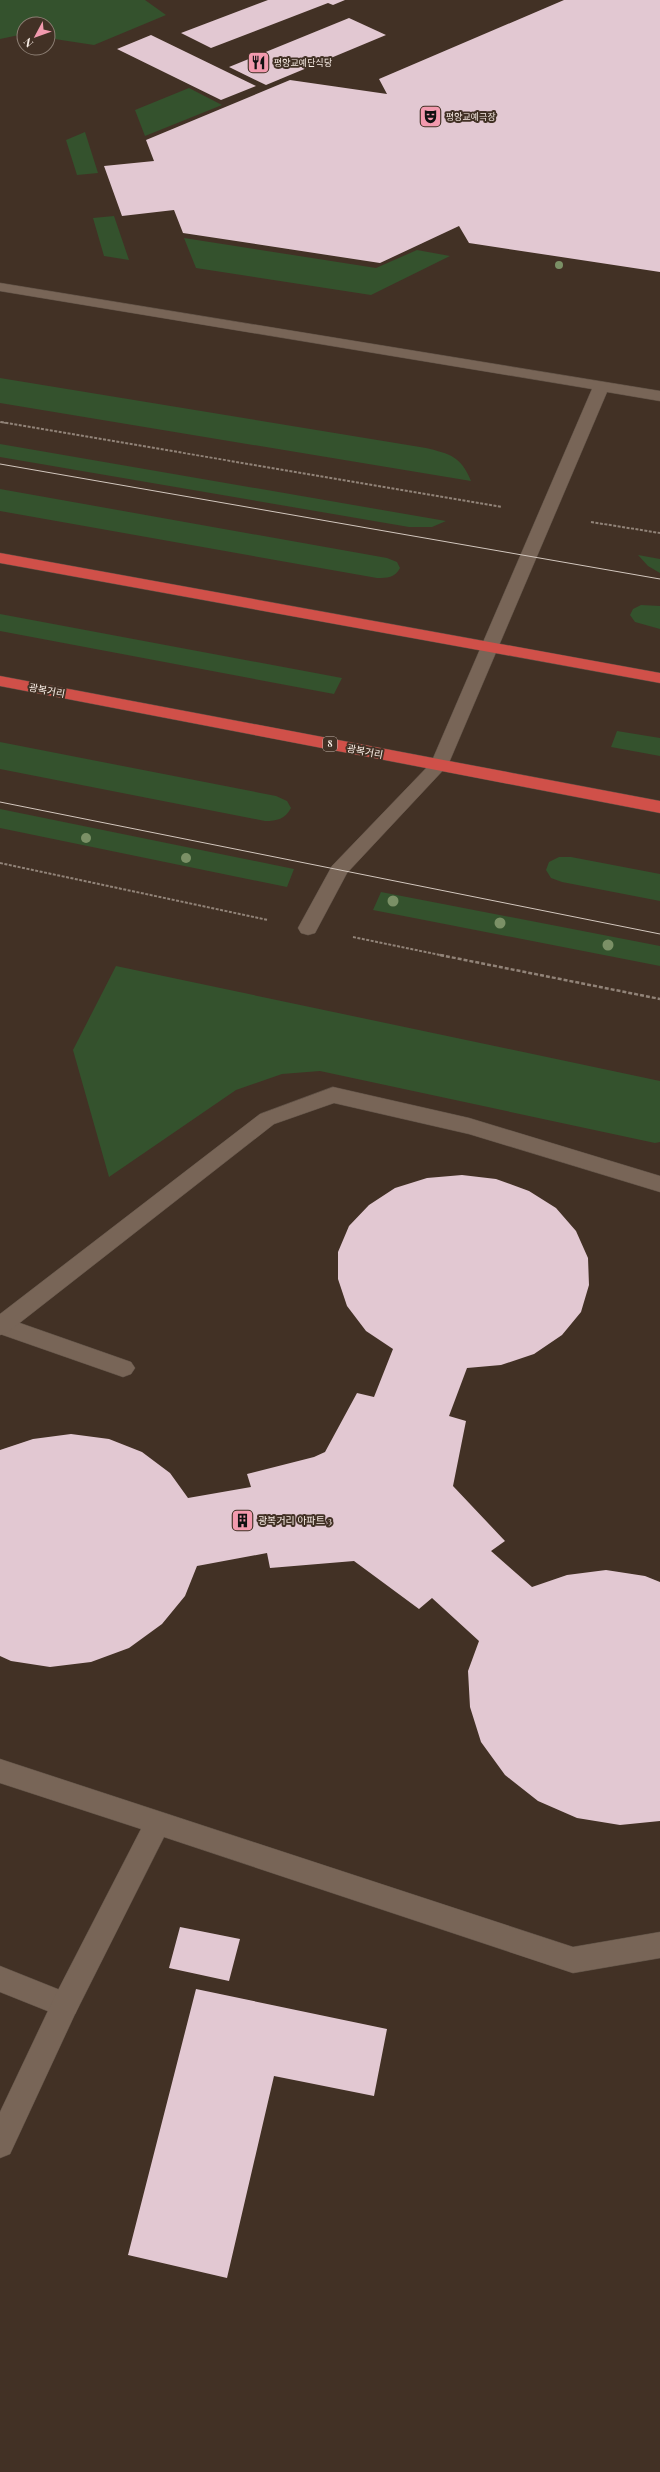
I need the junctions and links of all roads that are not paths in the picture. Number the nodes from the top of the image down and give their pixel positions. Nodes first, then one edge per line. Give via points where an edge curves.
1 (0, 287) edge
2 (601, 387) junction
3 (660, 396) edge
4 (0, 558) edge
5 (490, 647) junction
6 (660, 678) edge
7 (0, 681) edge
8 (439, 765) junction
9 (660, 807) edge
10 (308, 928) dead end
11 (660, 1184) edge
12 (0, 1326) edge
13 (123, 1368) dead end
14 (0, 1770) edge
15 (158, 1823) junction
16 (660, 1945) edge
17 (0, 1979) edge
18 (65, 2005) junction
19 (0, 2144) edge

1 - 2 street
2 - 3 street
2 - 5 street
4 - 5 highway
5 - 6 highway
5 - 8 street
7 - 8 highway, 광복거리 / 8
8 - 9 highway, 광복거리 / 8
8 - 10 street via 339,870
11 - 12 street via 469,1126 332,1095 267,1119
12 - 13 street
14 - 15 street
15 - 16 street via 573,1960
15 - 18 street
17 - 18 street
18 - 19 street

